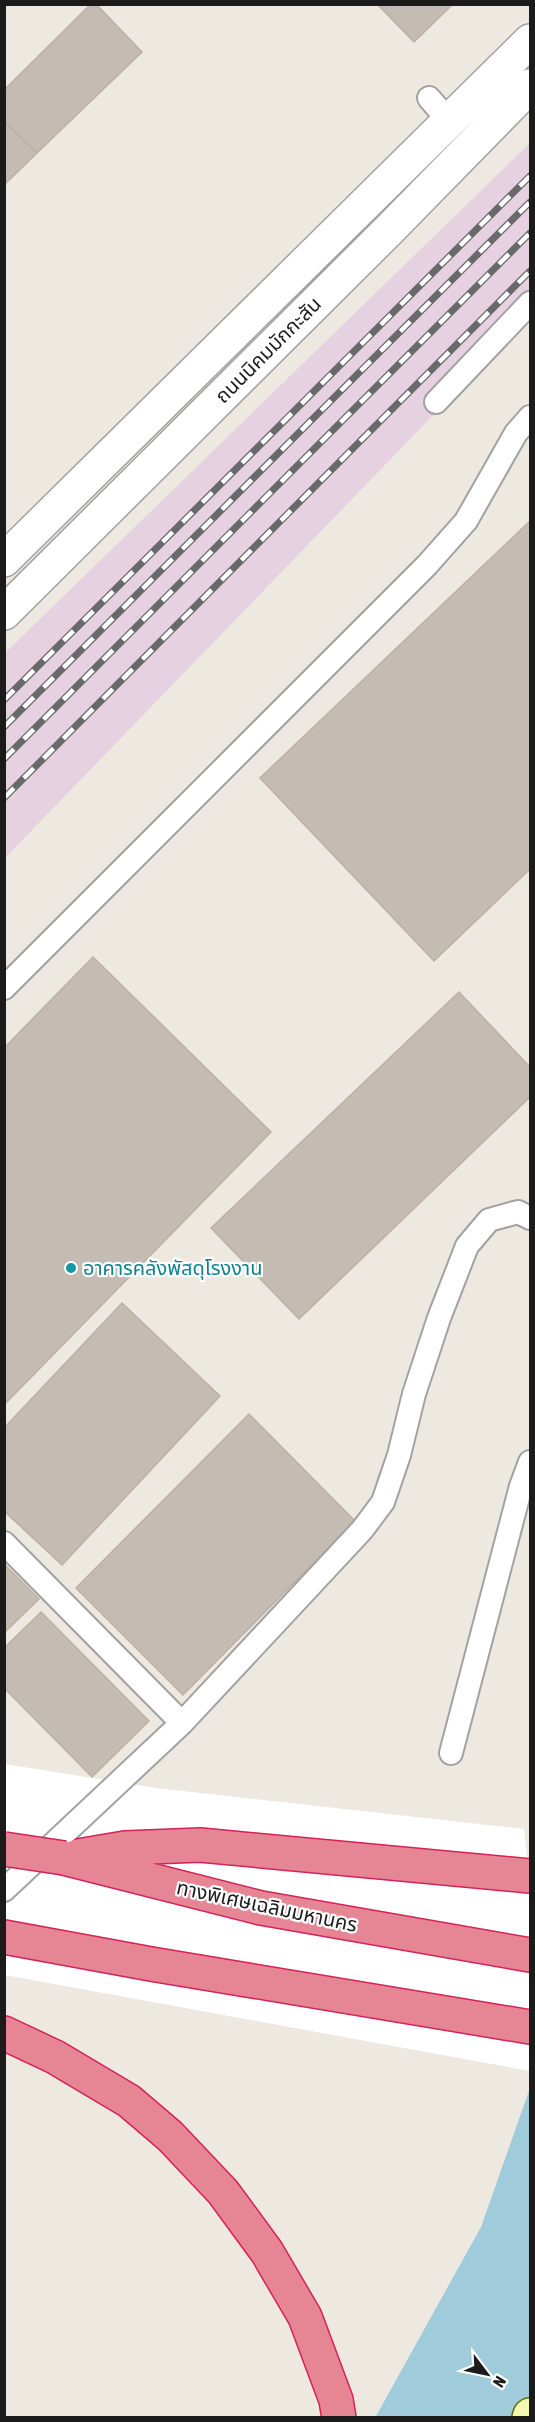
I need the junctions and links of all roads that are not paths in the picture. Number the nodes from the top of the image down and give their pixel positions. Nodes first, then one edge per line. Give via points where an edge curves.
1 (531, 41) edge
2 (531, 86) edge
3 (531, 303) edge
4 (436, 402) dead end
5 (531, 417) edge
6 (4, 560) edge
7 (4, 613) edge
8 (4, 988) edge
9 (531, 1218) edge
10 (531, 1462) edge
11 (4, 1543) edge
12 (182, 1723) junction
13 (451, 1753) dead end
14 (4, 1849) edge
15 (64, 1858) junction
16 (531, 1876) edge
17 (4, 1890) edge
18 (4, 1938) edge
19 (531, 1955) edge
20 (531, 2027) edge
21 (4, 2033) edge
22 (339, 2418) edge

1 - 6 street, ถนนนิคมมักกะสัน via 439,110
2 - 7 street, ถนนนิคมมักกะสัน
3 - 4 lane
5 - 8 lane via 516,433 466,521 427,565
9 - 12 lane via 518,1212 489,1220 466,1246 435,1329 383,1502 339,1556
10 - 13 lane via 521,1486
11 - 12 lane
12 - 17 lane
14 - 15 highway, ทางพิเศษเฉลิมมหานคร, bridge
15 - 16 highway via 125,1848 200,1845
15 - 19 highway, ทางพิเศษเฉลิมมหานคร via 261,1908
18 - 20 highway
21 - 22 highway via 55,2056 129,2101 171,2136 223,2192 267,2252 304,2317 336,2400

